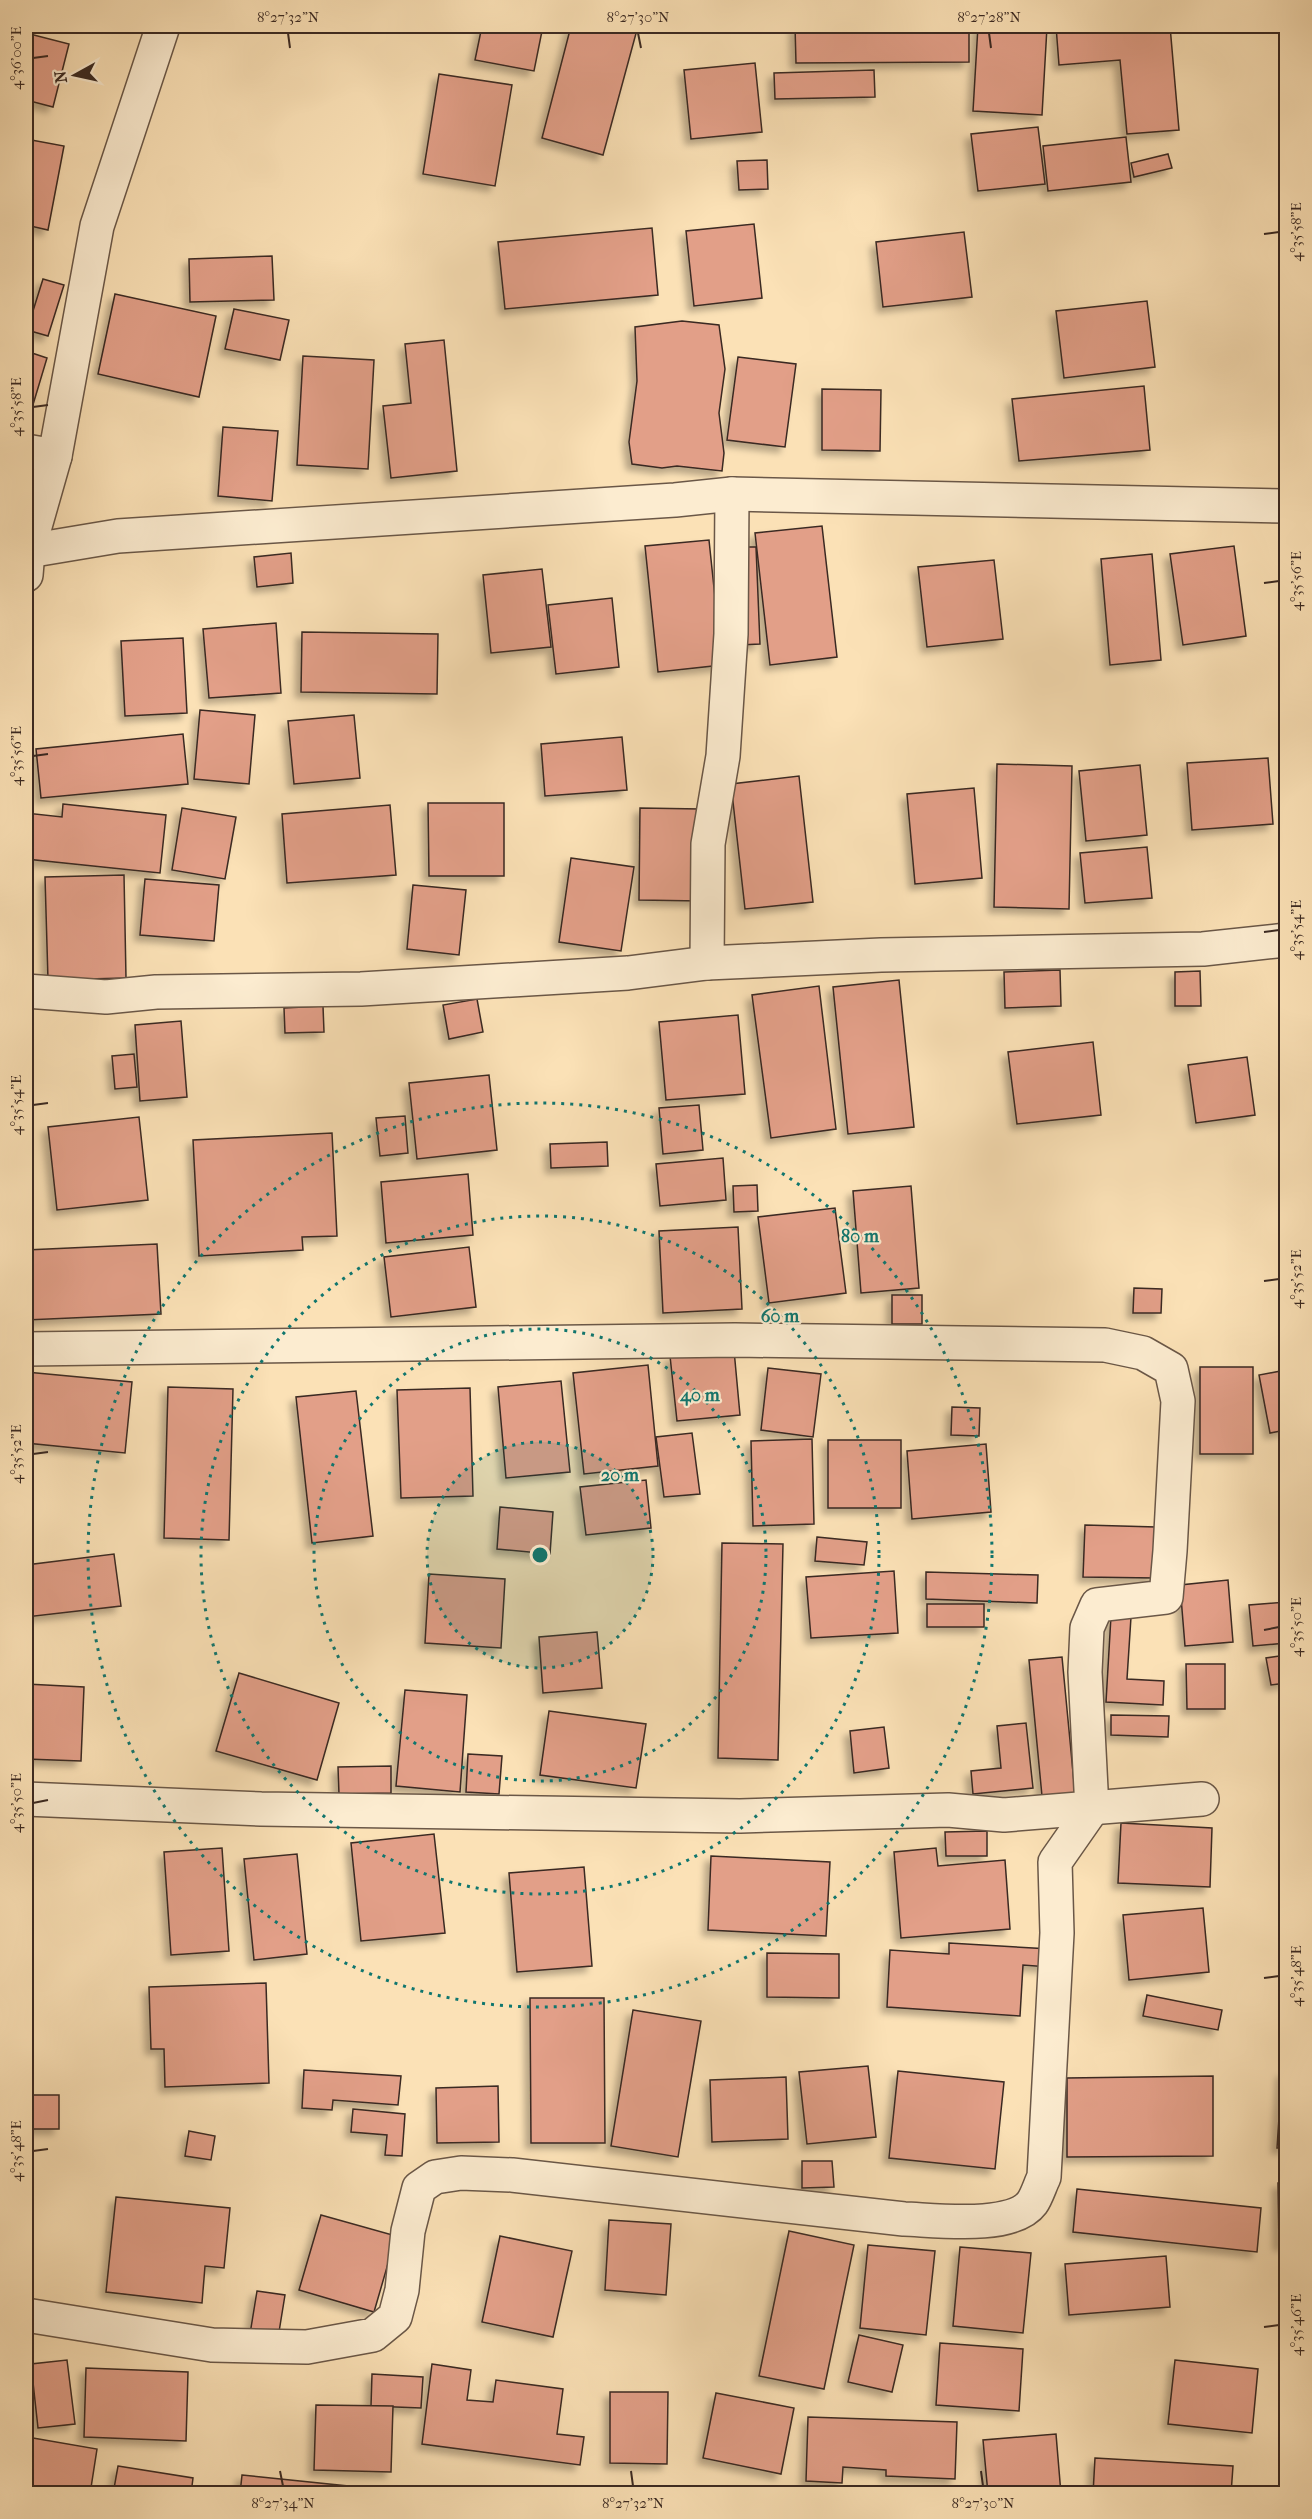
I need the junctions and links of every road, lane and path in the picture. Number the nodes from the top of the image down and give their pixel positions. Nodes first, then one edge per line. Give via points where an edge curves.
1 (163, 26) edge
2 (40, 453) edge
3 (732, 494) junction
4 (1287, 506) edge
5 (27, 563) edge
6 (1287, 940) edge
7 (707, 963) junction
8 (26, 991) edge
9 (26, 1348) edge
10 (1202, 1798) dead end
11 (26, 1799) edge
12 (1092, 1809) junction
13 (26, 2315) edge

1 - 2 street via 97,226
2 - 5 street
3 - 4 street
3 - 5 street via 118,536
3 - 7 street via 731,634 723,756 708,844
6 - 7 street via 1203,950 880,955
7 - 8 street via 628,972 361,989 156,992 106,997
9 - 12 street via 735,1340 1105,1345 1143,1353 1171,1369 1178,1401 1166,1597 1097,1605 1087,1628 1085,1672
10 - 12 street
11 - 12 street via 261,1809 740,1816 948,1810 1004,1815
12 - 13 street via 1055,1862 1057,1932 1044,2177 1032,2204 1017,2216 952,2221 904,2219 512,2175 461,2173 435,2177 419,2188 395,2317 373,2335 307,2347 212,2345

